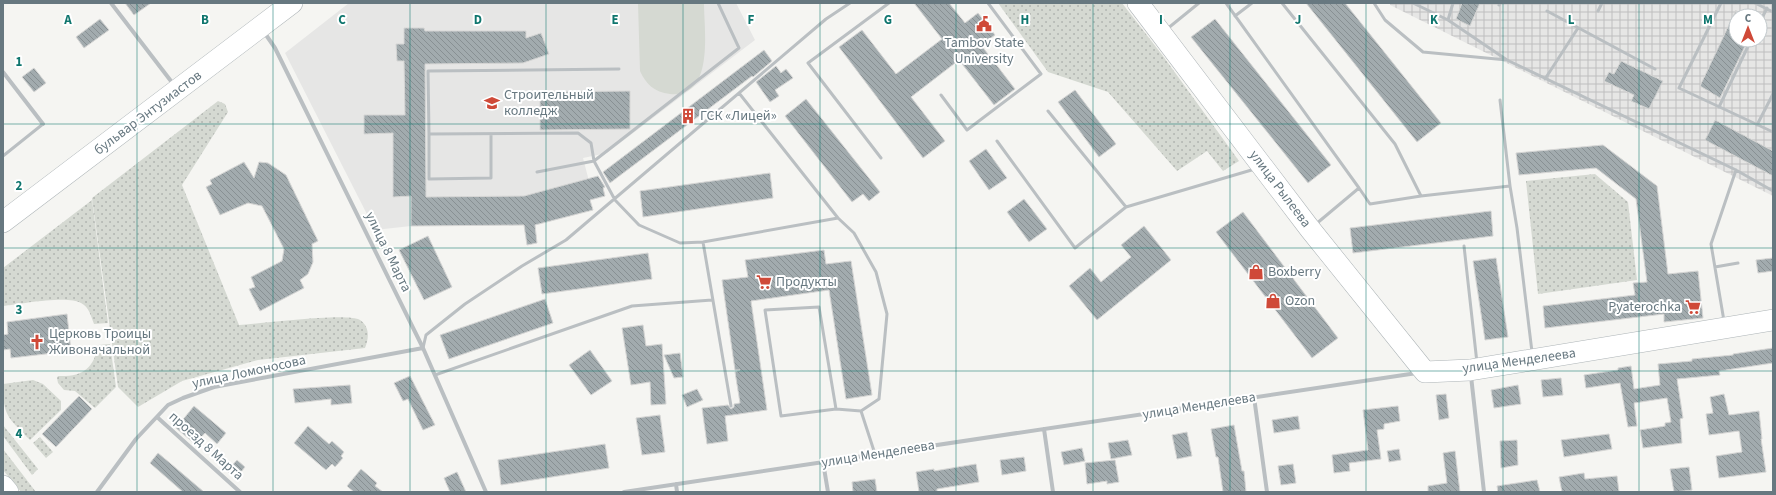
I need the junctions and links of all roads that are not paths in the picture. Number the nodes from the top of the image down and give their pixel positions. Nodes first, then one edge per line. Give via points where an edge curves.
1 (111, 3) edge
2 (718, 3) edge
3 (850, 3) edge
4 (889, 3) edge
5 (988, 3) edge
6 (1138, 3) edge
7 (1199, 3) edge
8 (1226, 3) edge
9 (1252, 3) edge
10 (1282, 3) edge
11 (1374, 3) edge
12 (1413, 3) edge
13 (1453, 3) edge
14 (1602, 3) edge
15 (1722, 3) edge
16 (1755, 3) edge
17 (288, 4) edge
18 (1767, 8) edge
19 (1547, 11) dead end
20 (1598, 11) dead end
21 (1235, 16) junction
22 (1448, 20) junction
23 (260, 27) junction
24 (1578, 28) junction
25 (1161, 34) junction
26 (1748, 48) edge
27 (1507, 60) junction
28 (619, 69) dead end
29 (1655, 69) dead end
30 (3, 72) edge
31 (1545, 79) junction
32 (178, 90) junction
33 (739, 93) junction
34 (1773, 94) edge
35 (941, 95) dead end
36 (1500, 100) dead end
37 (1719, 107) junction
38 (1048, 111) dead end
39 (43, 124) joint
40 (1757, 125) junction
41 (1773, 132) edge
42 (429, 134) junction
43 (491, 134) junction
44 (997, 141) dead end
45 (3, 156) edge
46 (881, 158) dead end
47 (594, 161) junction
48 (1263, 167) junction
49 (1736, 170) junction
50 (537, 172) dead end
51 (1510, 186) junction
52 (1359, 188) junction
53 (1773, 191) edge
54 (1421, 196) junction
55 (615, 200) junction
56 (1126, 207) junction
57 (838, 218) junction
58 (3, 222) edge
59 (1310, 229) junction
60 (703, 242) junction
61 (1464, 246) dead end
62 (1738, 263) dead end
63 (1715, 267) junction
64 (712, 300) junction
65 (1773, 320) edge
66 (1726, 328) junction
67 (423, 348) junction
68 (1533, 360) junction
69 (1473, 369) junction
70 (1424, 372) junction
71 (435, 375) junction
72 (1254, 397) junction
73 (730, 406) dead end
74 (836, 409) junction
75 (861, 410) junction
76 (157, 417) junction
77 (1044, 429) junction
78 (875, 454) junction
79 (823, 462) junction
80 (676, 484) junction
81 (3, 486) edge
82 (8, 492) edge
83 (98, 492) edge
84 (240, 492) edge
85 (486, 492) edge
86 (624, 492) edge
87 (677, 492) edge
88 (828, 492) edge
89 (1053, 492) edge
90 (1267, 492) edge
91 (1484, 492) edge

1 - 32 street
2 - 47 lane via 739,48
3 - 33 lane via 826,19
4 - 46 lane via 808,63
5 - 35 lane via 1041,74 967,130
6 - 25 street, улица Рылеева
7 - 25 lane
8 - 21 lane
9 - 21 lane
10 - 54 lane via 1395,144
11 - 27 lane via 1385,20 1423,52
12 - 22 lane
13 - 22 lane
14 - 20 lane
15 - 37 lane via 1679,88
16 - 18 lane
17 - 23 street, бульвар Энтузиастов
19 - 24 lane
21 - 52 lane
22 - 27 lane
23 - 32 street, бульвар Энтузиастов
23 - 67 street, улица 8 Марта via 275,48
24 - 29 lane
24 - 31 lane
25 - 48 street, улица Рылеева
26 - 37 lane
27 - 31 lane
28 - 42 lane via 428,71
30 - 39 street
31 - 49 lane
32 - 58 street, бульвар Энтузиастов
33 - 55 lane
33 - 57 lane
34 - 40 lane
36 - 51 lane
37 - 40 lane
38 - 56 lane
39 - 45 lane
40 - 41 lane
42 - 43 lane
42 - 43 lane via 429,179 491,178
43 - 47 lane via 578,132 591,143
44 - 56 lane via 1075,248
47 - 50 lane
47 - 55 lane
48 - 56 lane
48 - 59 street, улица Рылеева
49 - 53 lane
49 - 63 lane via 1711,244
51 - 54 lane
51 - 68 lane
52 - 54 lane via 1370,204
52 - 59 lane
55 - 60 lane via 639,224 680,243
55 - 67 lane via 566,240 465,304 426,335
57 - 60 lane
57 - 75 lane via 854,232 876,272 887,314 879,399
59 - 70 street, улица Рылеева
60 - 64 lane
61 - 69 lane
62 - 63 lane
63 - 66 lane
64 - 71 lane via 632,306
64 - 73 lane
65 - 66 street, улица Менделеева
66 - 68 street, улица Менделеева
67 - 71 street, улица 8 Марта
67 - 76 street, улица Ломоносова via 214,388 168,405
68 - 69 street, улица Менделеева
69 - 70 street, улица Менделеева
69 - 91 street
70 - 72 street, улица Менделеева
71 - 85 street, улица 8 Марта
72 - 77 street, улица Менделеева
72 - 90 street
74 - 74 lane via 781,416 765,310 819,307
74 - 75 lane
75 - 78 lane
76 - 83 street, улица Ломоносова via 136,439
76 - 84 street, проезд 8 Марта
77 - 78 street, улица Менделеева
77 - 89 street
78 - 79 street, улица Менделеева
79 - 80 street, улица Менделеева
79 - 88 street
80 - 86 street, улица Менделеева
80 - 87 street
81 - 82 street

